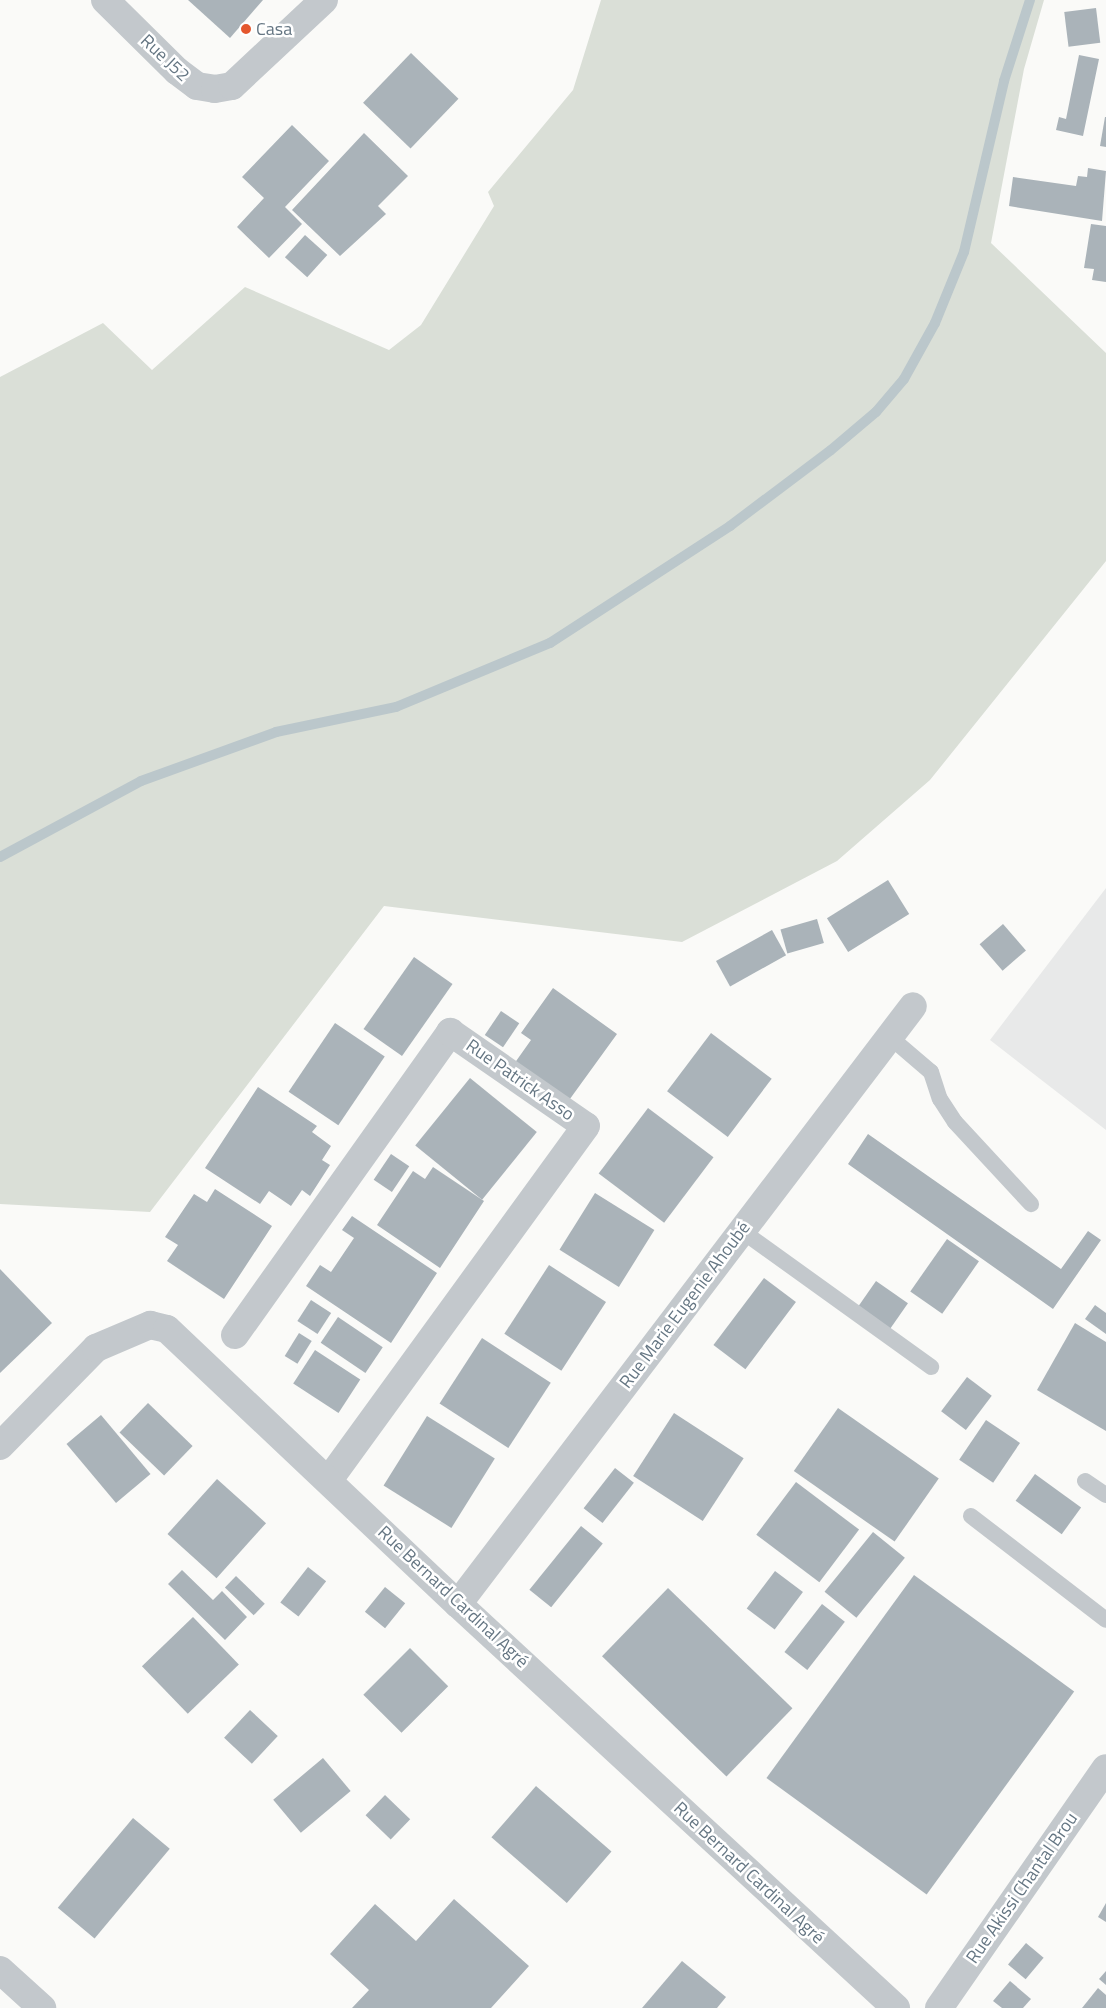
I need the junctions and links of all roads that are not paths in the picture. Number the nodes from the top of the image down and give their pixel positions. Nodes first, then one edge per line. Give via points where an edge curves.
1 (105, 0) edge
2 (324, 0) edge
3 (913, 1006) dead end
4 (890, 1036) junction
5 (1031, 1204) dead end
6 (742, 1231) junction
7 (236, 1334) dead end
8 (931, 1367) dead end
9 (0, 1446) edge
10 (330, 1480) junction
11 (1085, 1481) dead end
12 (1106, 1495) edge
13 (971, 1516) dead end
14 (458, 1604) junction
15 (1106, 1620) edge
16 (1106, 1768) edge
17 (0, 1970) edge
18 (42, 2008) edge
19 (896, 2008) edge
20 (939, 2008) edge

1 - 2 street, Rue J52 via 177,71 197,86 216,89 232,86
3 - 4 street, Rue Marie Eugenie Ahoubé
4 - 5 lane via 931,1072 940,1099 955,1122
4 - 6 street, Rue Marie Eugenie Ahoubé
6 - 8 lane
6 - 14 street, Rue Marie Eugenie Ahoubé
7 - 10 street, Rue Patrick Asso via 450,1032 586,1126
9 - 10 street, Rue Bernard Cardinal Agré via 96,1348 150,1325 167,1328
10 - 14 street, Rue Bernard Cardinal Agré
11 - 12 lane
13 - 15 lane
14 - 19 street, Rue Bernard Cardinal Agré
16 - 20 street, Rue Akissi Chantal Brou
17 - 18 street

